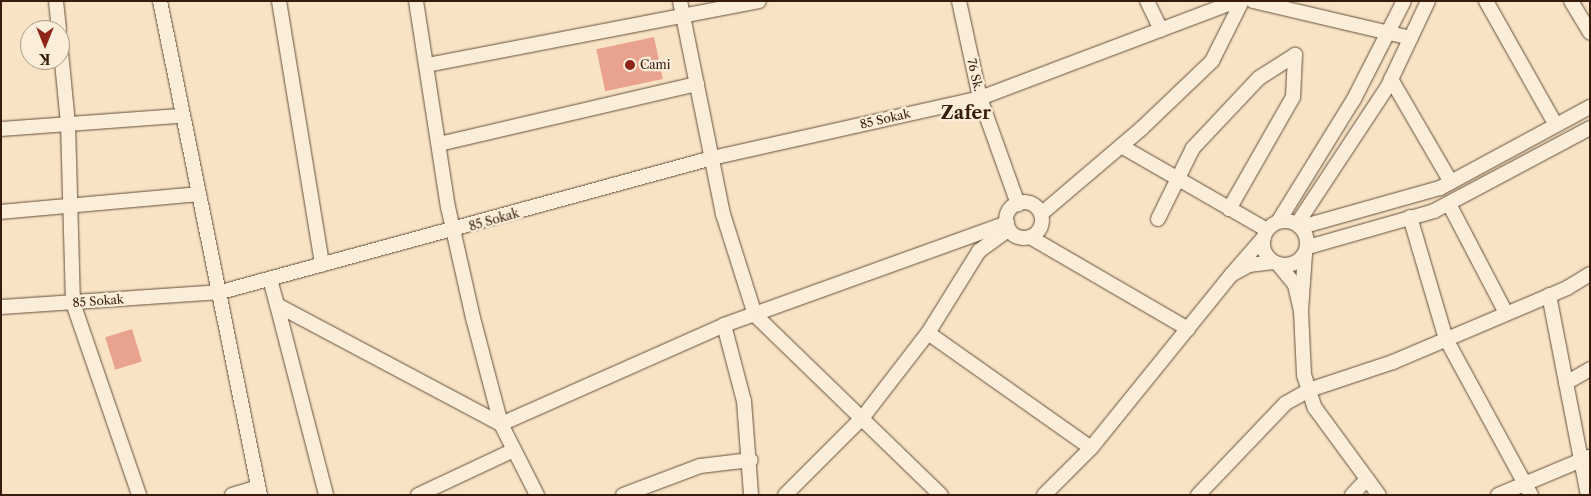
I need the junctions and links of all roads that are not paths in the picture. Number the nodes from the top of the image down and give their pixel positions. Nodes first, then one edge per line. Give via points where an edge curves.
1 (56, 1) edge
2 (160, 1) edge
3 (279, 1) edge
4 (416, 1) edge
5 (680, 1) edge
6 (759, 1) edge
7 (959, 1) edge
8 (1147, 1) edge
9 (1237, 1) edge
10 (1242, 1) edge
11 (1253, 1) edge
12 (1404, 1) edge
13 (1428, 1) edge
14 (1486, 1) edge
15 (1571, 1) edge
16 (683, 16) junction
17 (58, 20) edge
18 (1161, 30) junction
19 (1388, 33) junction
20 (1590, 33) edge
21 (1410, 38) junction
22 (427, 65) junction
23 (63, 70) edge
24 (1391, 79) junction
25 (697, 84) junction
26 (980, 98) junction
27 (1590, 107) edge
28 (180, 116) junction
29 (68, 124) junction
30 (1556, 125) junction
31 (1590, 128) edge
32 (1, 129) edge
33 (439, 144) junction
34 (1121, 146) junction
35 (712, 158) junction
36 (1177, 178) junction
37 (1451, 182) junction
38 (198, 194) junction
39 (1018, 204) junction
40 (1449, 204) junction
41 (70, 206) junction
42 (1229, 209) junction
43 (1, 212) edge
44 (1041, 214) junction
45 (1410, 217) junction
46 (1158, 219) dead end
47 (1008, 226) junction
48 (1299, 226) junction
49 (1269, 230) junction
50 (454, 232) junction
51 (1030, 237) junction
52 (1306, 250) junction
53 (1276, 263) junction
54 (322, 265) junction
55 (1231, 274) junction
56 (1590, 274) edge
57 (270, 279) junction
58 (220, 292) junction
59 (1550, 295) junction
60 (73, 303) junction
61 (277, 305) junction
62 (1, 307) edge
63 (1301, 311) junction
64 (1506, 313) junction
65 (755, 315) junction
66 (724, 325) junction
67 (1188, 329) junction
68 (928, 333) junction
69 (1446, 339) junction
70 (1590, 369) edge
71 (1566, 383) junction
72 (1309, 390) junction
73 (863, 418) junction
74 (501, 424) junction
75 (1091, 448) junction
76 (514, 450) junction
77 (1585, 459) edge
78 (750, 460) junction
79 (1367, 479) junction
80 (1528, 489) edge
81 (259, 491) edge
82 (426, 493) edge
83 (139, 495) edge
84 (232, 495) edge
85 (326, 495) edge
86 (537, 495) edge
87 (623, 495) edge
88 (752, 495) edge
89 (785, 495) edge
90 (942, 495) edge
91 (1044, 495) edge
92 (1198, 495) edge
93 (1352, 495) edge
94 (1379, 495) edge
95 (1498, 495) edge
96 (1588, 495) edge

1 - 17 street
2 - 28 street
3 - 54 street
4 - 22 street
5 - 16 street
6 - 16 street
7 - 26 street, 76 Sk.
8 - 18 street
9 - 18 street, 85 Sokak
10 - 34 street via 1212,61
11 - 19 street
12 - 19 street
13 - 21 street
14 - 30 street
15 - 20 street
16 - 22 street
16 - 25 street
18 - 26 street, 85 Sokak
19 - 21 street
19 - 49 street via 1354,99
21 - 24 street
22 - 33 street
23 - 29 street
24 - 37 street
24 - 48 street
25 - 33 street
25 - 35 street
26 - 35 street, 85 Sokak
26 - 39 street, 76 Sk.
27 - 30 street
28 - 29 street
28 - 38 street
29 - 32 street
29 - 41 street
30 - 37 street
31 - 40 street
33 - 50 street
34 - 36 street
34 - 44 street
35 - 50 street, 85 Sokak
35 - 65 street via 723,214
36 - 42 street
36 - 42 street via 1193,148 1259,78 1295,55 1293,97
36 - 46 street
37 - 48 street via 1407,200
38 - 41 street
38 - 58 street
39 - 44 street via 1030,203
39 - 47 street via 1008,212
40 - 45 street
40 - 64 street
41 - 43 street
41 - 60 street
42 - 49 street
44 - 51 street via 1039,230
45 - 52 street
45 - 69 street
47 - 51 street via 1018,237
47 - 65 street
47 - 68 street via 979,251
48 - 49 street
48 - 52 street
49 - 53 street via 1264,251
49 - 55 street
50 - 54 street, 85 Sokak
50 - 74 street
51 - 67 street
52 - 53 street via 1293,264
52 - 63 street
53 - 55 street via 1249,265
53 - 63 street via 1295,285
54 - 57 street, 85 Sokak
55 - 67 street
56 - 59 street
57 - 58 street, 85 Sokak
57 - 61 street
58 - 60 street, 85 Sokak
58 - 81 street
59 - 64 street
59 - 71 street
60 - 62 street, 85 Sokak
60 - 83 street
61 - 74 street
61 - 85 street
63 - 72 street via 1304,375
64 - 69 street
65 - 66 street
65 - 73 street
66 - 74 street
66 - 78 street via 740,380
67 - 75 street
68 - 73 street
68 - 75 street
69 - 72 street
69 - 80 street
70 - 71 street
71 - 77 street
72 - 79 street via 1315,408
72 - 92 street via 1286,404
73 - 89 street
73 - 90 street
74 - 76 street
75 - 91 street
76 - 82 street
76 - 86 street
77 - 80 street
77 - 96 street
78 - 87 street via 700,466
78 - 88 street
79 - 93 street
79 - 94 street
80 - 95 street
81 - 84 street

